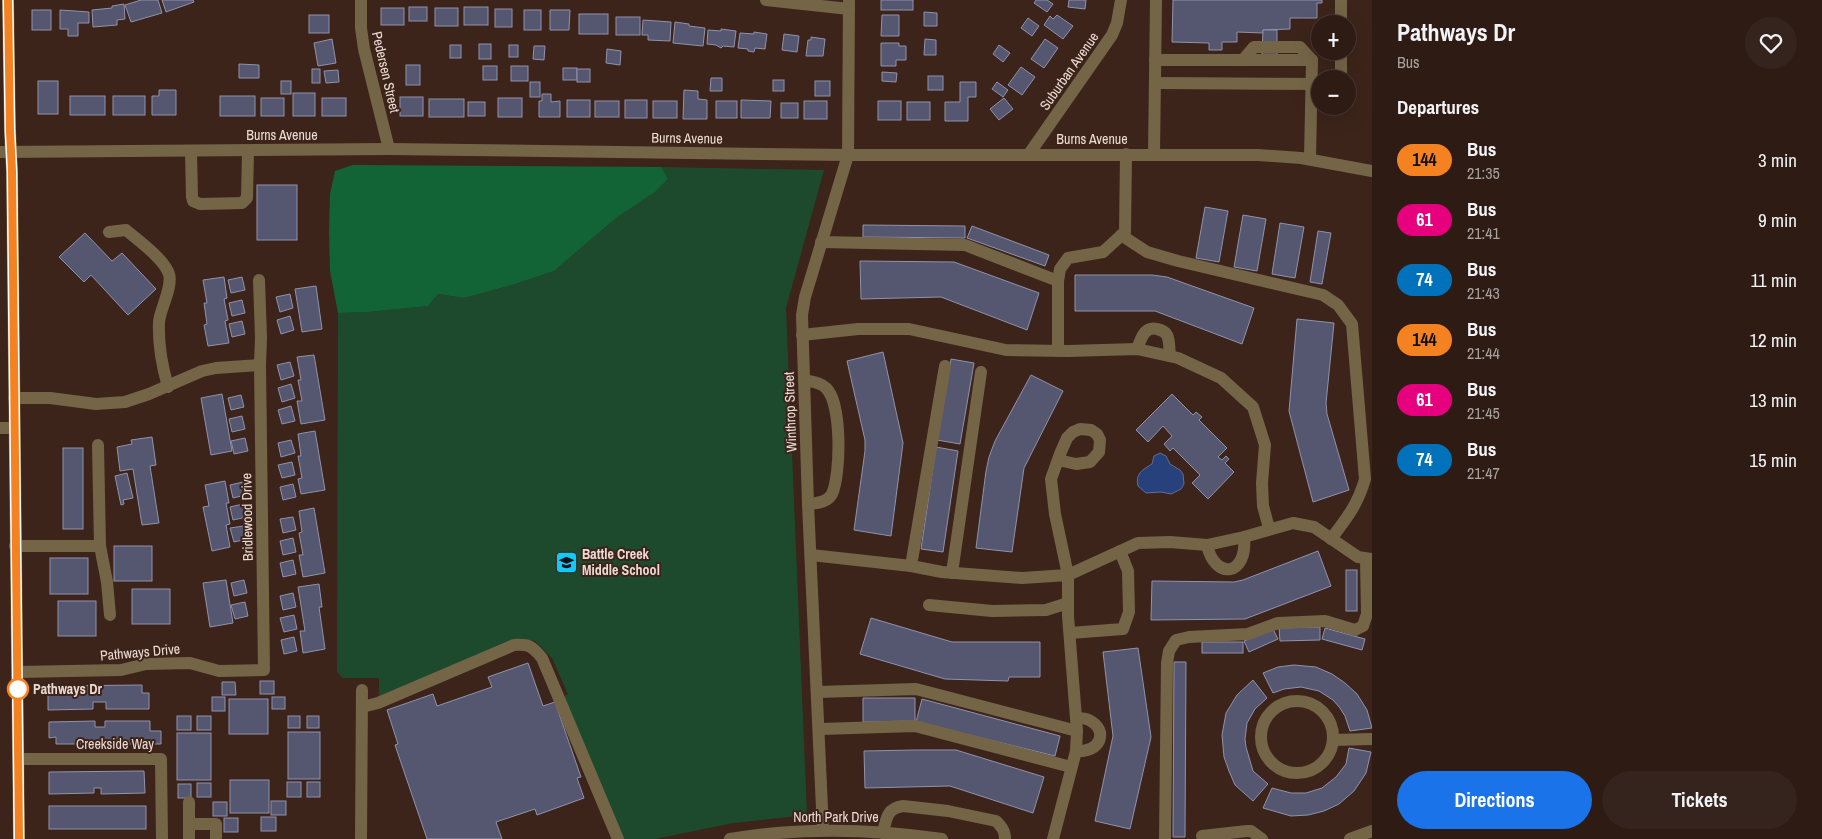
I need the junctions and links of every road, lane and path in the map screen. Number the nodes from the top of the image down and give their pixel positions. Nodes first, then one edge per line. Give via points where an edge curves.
1 (361, 0) edge
2 (766, 0) edge
3 (1121, 0) edge
4 (1156, 0) edge
5 (1341, 0) edge
6 (849, 4) edge
7 (5, 5) edge
8 (1341, 15) edge
9 (4, 43) edge
10 (1155, 60) junction
11 (1314, 70) edge
12 (1155, 83) junction
13 (1311, 84) edge
14 (1314, 115) edge
15 (389, 149) junction
16 (191, 151) junction
17 (248, 151) junction
18 (6, 152) edge
19 (1029, 154) junction
20 (1126, 154) junction
21 (1154, 154) junction
22 (848, 155) junction
23 (1310, 159) junction
24 (1372, 171) edge
25 (109, 232) dead end
26 (1121, 235) junction
27 (822, 242) junction
28 (259, 280) dead end
29 (1058, 281) junction
30 (802, 335) junction
31 (1137, 349) junction
32 (1058, 351) junction
33 (1170, 356) junction
34 (260, 365) junction
35 (945, 366) dead end
36 (981, 372) dead end
37 (804, 380) junction
38 (168, 387) junction
39 (14, 398) junction
40 (0, 428) edge
41 (14, 428) junction
42 (98, 445) dead end
43 (1058, 460) dead end
44 (808, 504) junction
45 (1269, 528) junction
46 (1244, 537) junction
47 (1331, 539) junction
48 (1207, 545) junction
49 (15, 546) junction
50 (100, 546) junction
51 (1120, 551) junction
52 (811, 555) junction
53 (1369, 559) edge
54 (911, 566) junction
55 (952, 572) junction
56 (1068, 575) junction
57 (1068, 603) junction
58 (929, 605) dead end
59 (110, 615) dead end
60 (1070, 633) junction
61 (264, 670) joint
62 (18, 672) junction
63 (362, 690) dead end
64 (818, 692) junction
65 (362, 707) junction
66 (1076, 718) junction
67 (820, 729) junction
68 (1078, 731) junction
69 (1372, 739) edge
70 (1333, 740) junction
71 (1076, 751) junction
72 (19, 758) junction
73 (1071, 767) junction
74 (190, 802) dead end
75 (189, 824) junction
76 (823, 830) junction
77 (1372, 831) edge
78 (883, 832) junction
79 (1202, 836) dead end
80 (19, 839) edge
81 (162, 839) edge
82 (189, 839) edge
83 (216, 839) edge
84 (361, 839) edge
85 (618, 839) edge
86 (730, 839) edge
87 (942, 839) edge
88 (1005, 839) edge
89 (1053, 839) edge
90 (1165, 839) edge
91 (1262, 839) edge
92 (1350, 839) edge

1 - 15 street, Pedersen Street via 364,49
2 - 6 street
3 - 19 street, Suburban Avenue via 1110,40
4 - 10 street
5 - 8 street
6 - 22 street, Winthrop Street
7 - 9 street
9 - 18 street
10 - 11 street via 1243,60 1254,47 1300,47 1312,60
10 - 12 street
12 - 13 street
12 - 21 street
14 - 23 street
15 - 17 street, Burns Avenue
15 - 22 street, Burns Avenue
16 - 17 street, Burns Avenue
16 - 17 street via 192,200 200,204 244,202 247,198
16 - 18 street, Burns Avenue
18 - 39 street
19 - 20 street, Burns Avenue
19 - 22 street, Burns Avenue
20 - 21 street, Burns Avenue
20 - 26 street via 1125,232
21 - 23 street, Burns Avenue via 1258,154
22 - 27 street, Winthrop Street
23 - 24 street, Burns Avenue
25 - 38 street via 126,230 156,255 169,274 159,322 162,368
26 - 29 street via 1103,252 1068,258 1060,270
26 - 47 street via 1147,252 1323,294 1338,305 1352,324 1365,479 1352,512
27 - 29 street via 965,245
27 - 30 street, Winthrop Street via 805,298
28 - 34 street, Bridlewood Drive
29 - 32 street
30 - 32 street via 858,329 909,329 1006,350
30 - 37 street, Winthrop Street
31 - 32 street
31 - 33 street
31 - 33 street via 1145,332 1155,328 1166,334
33 - 45 street via 1220,378 1253,408 1265,446 1262,483
34 - 38 street via 202,371
34 - 61 street, Bridlewood Drive
35 - 54 street
36 - 55 street
37 - 44 street, Winthrop Street
37 - 44 street via 819,383 831,396 840,444 831,495 824,502
38 - 39 street via 136,399 112,403
39 - 41 street
40 - 41 street
41 - 49 street
42 - 50 street
43 - 56 street via 1051,479
44 - 52 street, Winthrop Street
45 - 46 street
45 - 47 street via 1293,523 1314,527
46 - 48 street
46 - 48 street via 1242,561 1226,569 1215,565
47 - 53 street via 1358,557
48 - 51 street via 1138,543
49 - 50 street
49 - 62 street
50 - 59 street
51 - 56 street
51 - 60 street via 1128,571 1129,612 1123,629
52 - 54 street
52 - 64 street, Winthrop Street
53 - 90 street via 1367,614 1364,626 1355,630 1325,622 1278,623 1248,634 1176,640 1169,651 1167,663
54 - 55 street
55 - 56 street via 1022,578
56 - 57 street
57 - 58 street via 1046,610 992,611
57 - 60 street
60 - 66 street
61 - 62 street, Pathways Drive via 219,671 190,663 146,664 122,670
62 - 72 street
63 - 65 street
64 - 67 street, Winthrop Street
64 - 68 street via 916,689
65 - 84 street
65 - 85 street via 514,645 533,648 542,658
66 - 68 street
66 - 71 street via 1097,726 1100,734 1095,748
67 - 73 street via 915,726
67 - 76 street, Winthrop Street
68 - 71 street
69 - 70 street
70 - 70 street via 1330,752 1313,770 1288,773 1267,759 1260,735 1270,712 1292,701 1317,707 1332,727
71 - 73 street
72 - 80 street
72 - 81 street, Creekside Way via 161,759
73 - 89 street
74 - 75 street
75 - 82 street
75 - 83 street via 216,824
76 - 78 street, North Park Drive
76 - 86 street, North Park Drive
77 - 92 street
78 - 87 street, North Park Drive
78 - 88 street via 890,811 903,806 996,821
79 - 91 street via 1247,830

